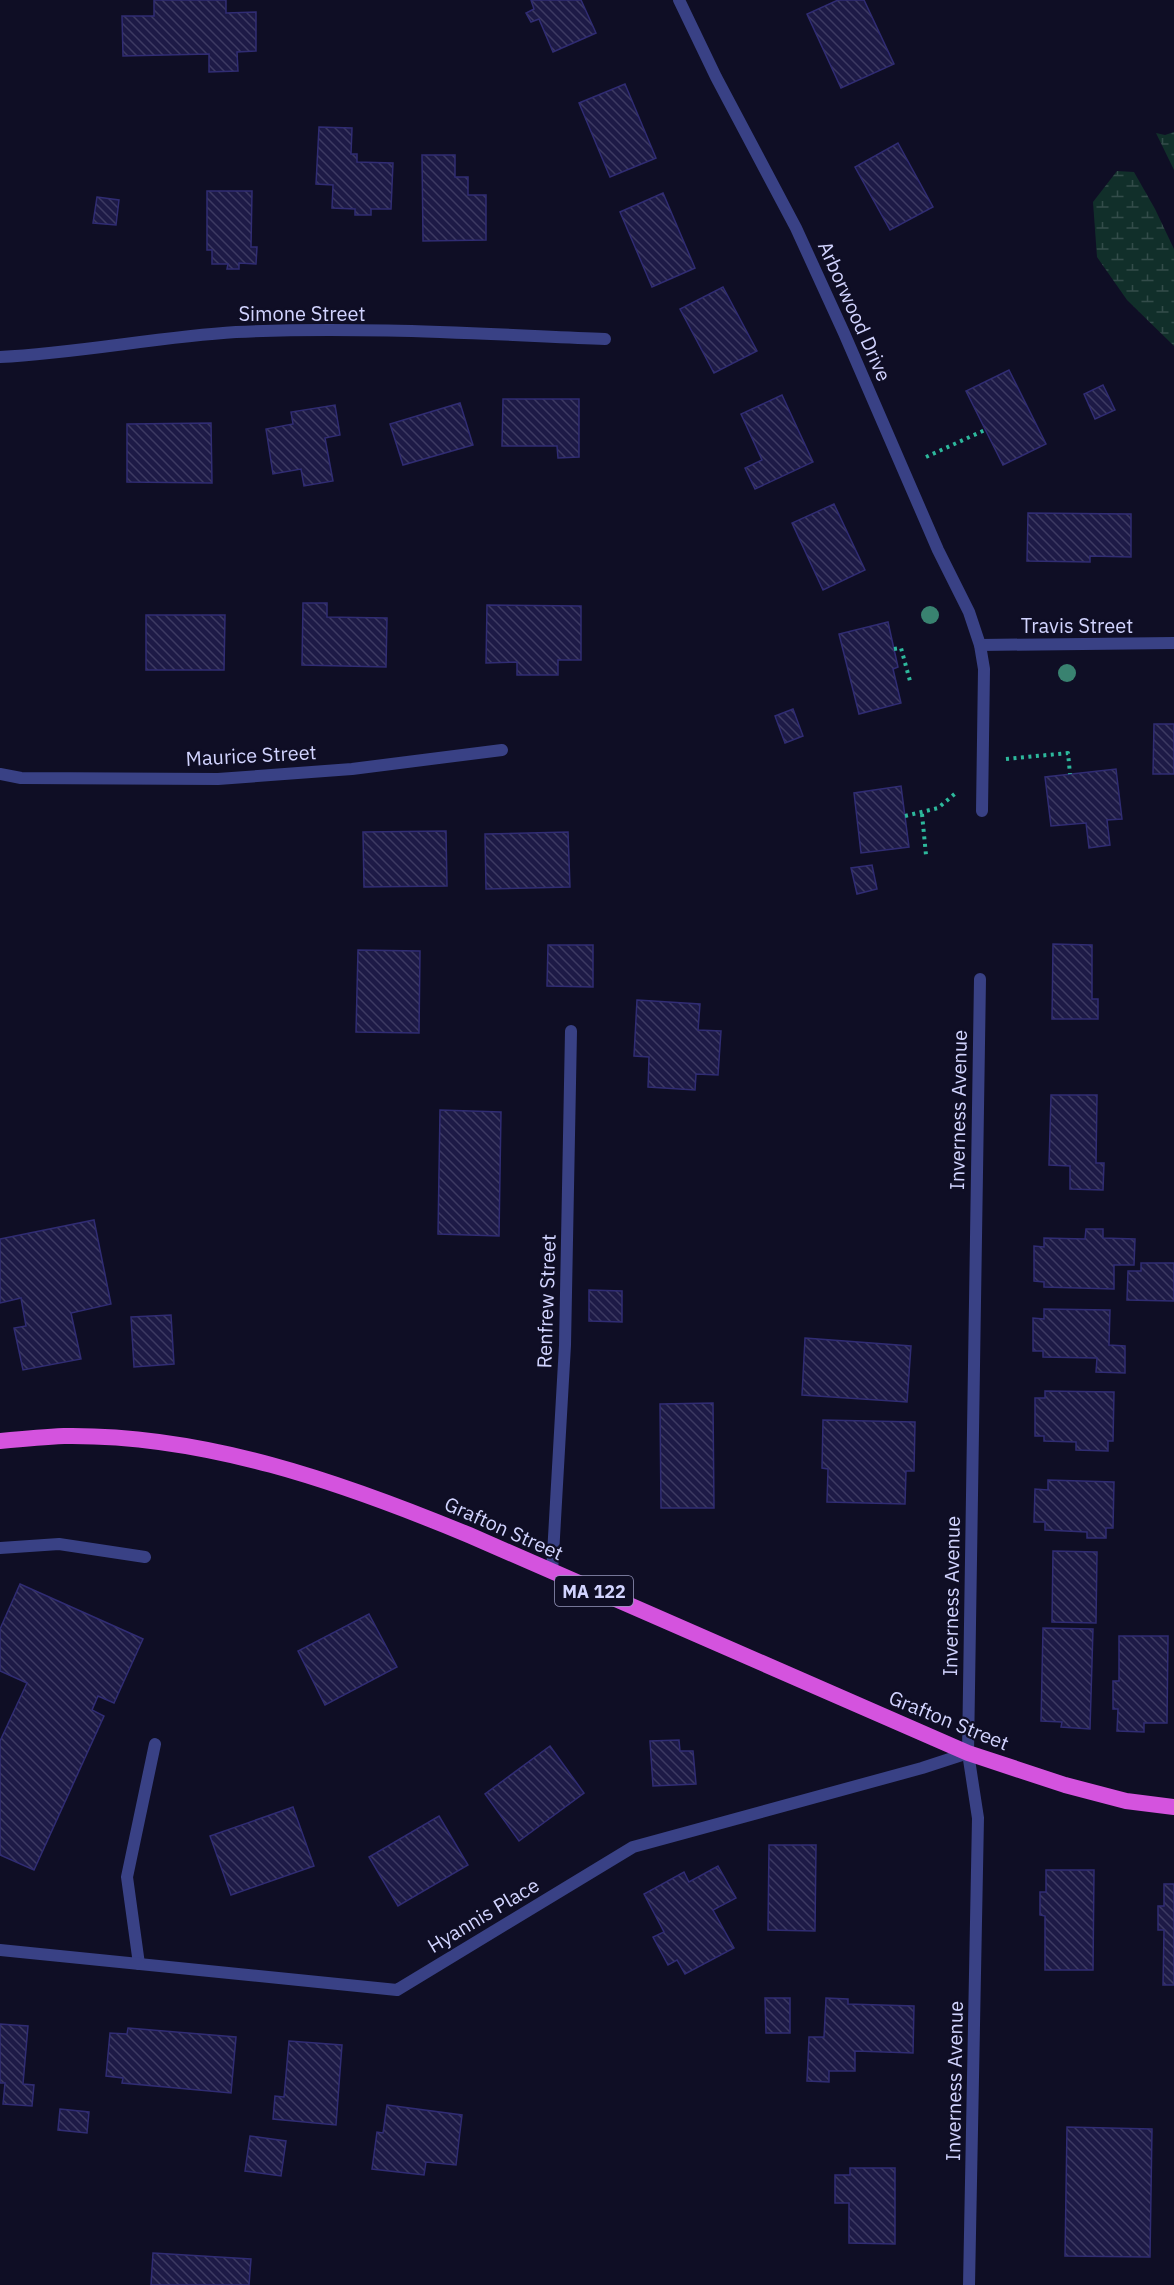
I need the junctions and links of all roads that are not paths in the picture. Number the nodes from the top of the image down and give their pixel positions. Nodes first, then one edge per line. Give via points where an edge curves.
1 (679, 0) edge
2 (605, 339) dead end
3 (0, 357) edge
4 (1174, 643) edge
5 (980, 645) junction
6 (502, 750) dead end
7 (0, 774) edge
8 (982, 811) dead end
9 (980, 979) dead end
10 (570, 1031) dead end
11 (0, 1441) edge
12 (0, 1548) edge
13 (145, 1557) dead end
14 (552, 1572) junction
15 (155, 1744) dead end
16 (968, 1753) junction
17 (1174, 1807) edge
18 (0, 1950) edge
19 (139, 1964) junction
20 (969, 2285) edge

1 - 5 street, Arborwood Drive via 806,248 969,612
2 - 3 street, Simone Street via 284,330
4 - 5 street, Travis Street
5 - 8 street via 984,669
6 - 7 street, Maurice Street via 352,769 218,779 21,778
9 - 16 street, Inverness Avenue
10 - 14 street, Renfrew Street via 565,1345
11 - 14 highway, Grafton Street / MA 122 via 63,1436 117,1438 226,1454 288,1469 410,1511
12 - 13 street via 59,1544
14 - 16 highway, Grafton Street / MA 122
15 - 19 street via 127,1877
16 - 17 highway, Grafton Street / MA 122 via 1116,1798
16 - 19 street, Hyannis Place via 633,1847 397,1990
16 - 20 street, Inverness Avenue via 978,1812
18 - 19 street, Hyannis Place

